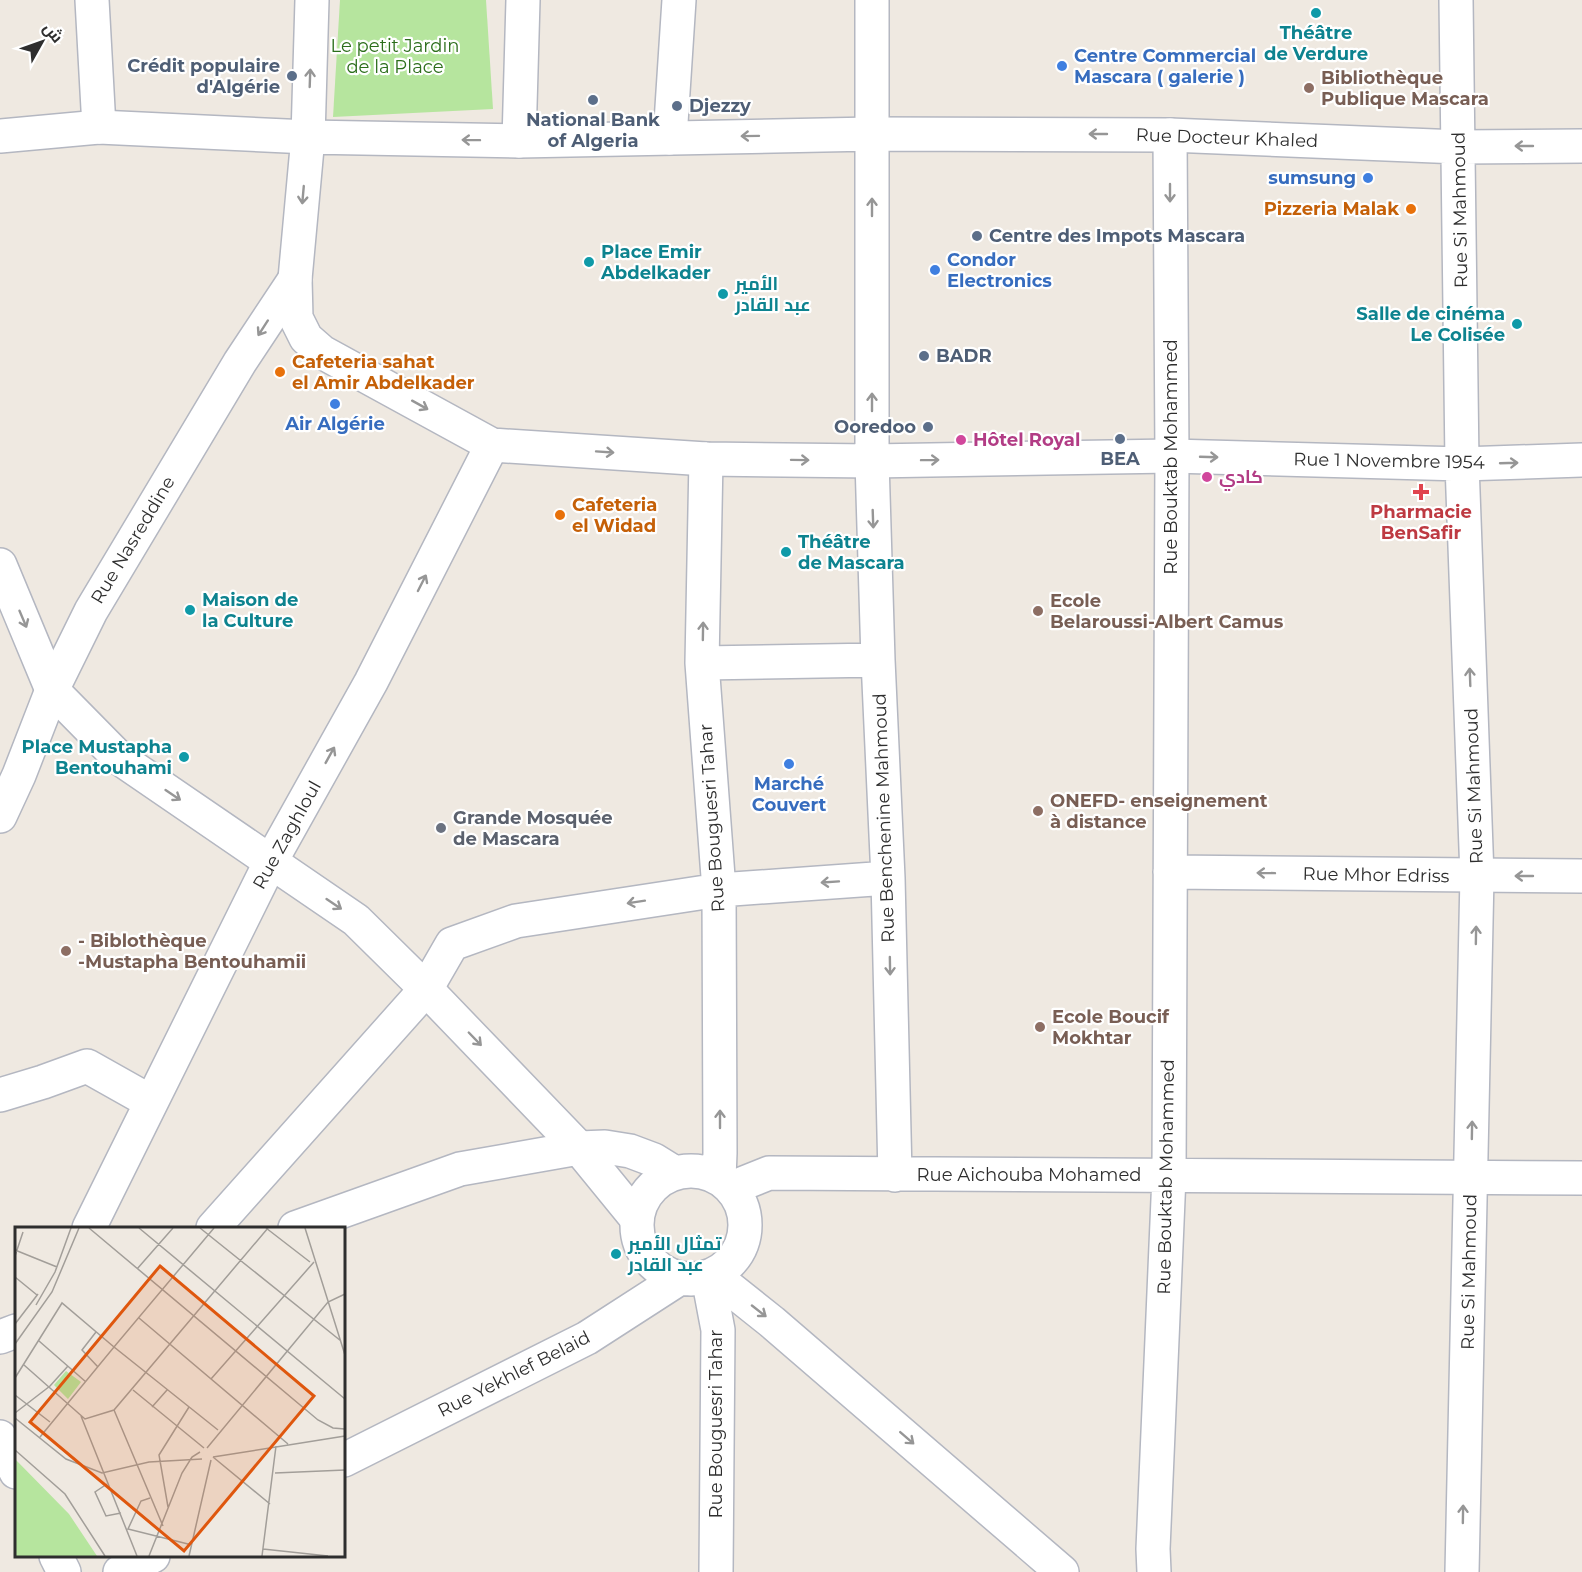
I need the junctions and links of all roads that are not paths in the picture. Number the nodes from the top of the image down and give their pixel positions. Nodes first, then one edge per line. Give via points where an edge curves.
1 (92, 0) edge
2 (312, 0) edge
3 (523, 0) edge
4 (680, 0) edge
5 (872, 0) edge
6 (1456, 0) edge
7 (99, 128) junction
8 (872, 134) junction
9 (1170, 135) junction
10 (0, 136) edge
11 (308, 136) junction
12 (670, 138) junction
13 (519, 141) junction
14 (1582, 146) edge
15 (1459, 147) junction
16 (295, 279) junction
17 (492, 445) junction
18 (1172, 456) junction
19 (706, 459) junction
20 (1582, 460) edge
21 (872, 461) junction
22 (1462, 464) junction
23 (0, 566) edge
24 (878, 660) junction
25 (702, 663) junction
26 (52, 690) junction
27 (9, 771) edge
28 (0, 816) edge
29 (271, 861) junction
30 (1170, 872) junction
31 (1477, 876) junction
32 (1582, 876) edge
33 (888, 878) junction
34 (719, 890) junction
35 (426, 989) junction
36 (0, 1095) edge
37 (151, 1102) junction
38 (579, 1148) junction
39 (675, 1173) junction
40 (895, 1175) junction
41 (1168, 1176) junction
42 (1472, 1176) junction
43 (1582, 1178) edge
44 (726, 1185) junction
45 (637, 1219) junction
46 (89, 1227) edge
47 (214, 1227) edge
48 (298, 1227) edge
49 (700, 1277) junction
50 (15, 1331) edge
51 (0, 1337) edge
52 (0, 1437) edge
53 (345, 1459) edge
54 (15, 1470) edge
55 (56, 1557) edge
56 (151, 1557) edge
57 (64, 1572) edge
58 (120, 1572) edge
59 (717, 1572) edge
60 (1062, 1572) edge
61 (1154, 1572) edge
62 (1462, 1572) edge

1 - 7 street
11 -> 2 street
3 - 13 street
4 - 12 street
5 - 8 street, Rue Benchenine Mahmoud
6 - 15 street, Rue Si Mahmoud
7 - 10 street, Rue Docteur Khaled
7 - 11 street, Rue Docteur Khaled
9 -> 8 street, Rue Docteur Khaled
8 -> 12 street, Rue Docteur Khaled
21 -> 8 street, Rue Benchenine Mahmoud
9 - 15 street, Rue Docteur Khaled
9 -> 18 street, Rue Bouktab Mohammed
13 -> 11 street, Rue Docteur Khaled
11 -> 16 street
12 - 13 street, Rue Docteur Khaled
14 -> 15 street, Rue Docteur Khaled
15 - 22 street, Rue Si Mahmoud
16 -> 17 street via 296,318 306,338 322,352
16 -> 26 street, Rue Nasreddine via 240,362 91,611
17 -> 19 street, Rue 1 Novembre 1954
29 -> 17 street, Rue Zaghloul via 371,682
21 -> 18 street, Rue 1 Novembre 1954
18 -> 22 street, Rue 1 Novembre 1954
18 - 30 street, Rue Bouktab Mohammed
19 -> 21 street, Rue 1 Novembre 1954
25 -> 19 street, Rue Bouguesri Tahar
22 -> 20 street, Rue 1 Novembre 1954
21 -> 24 street, Rue Benchenine Mahmoud
31 -> 22 street, Rue Si Mahmoud
23 -> 26 street
24 - 25 street
24 - 33 street, Rue Benchenine Mahmoud
25 - 34 street, Rue Bouguesri Tahar
26 - 27 street, Rue Nasreddine
26 -> 29 street via 119,758
27 - 28 street, Rue Nasreddine
29 -> 35 street via 356,920
29 - 37 street, Rue Zaghloul
31 -> 30 street, Rue Mhor Edriss
30 - 41 street, Rue Bouktab Mohammed
32 -> 31 street, Rue Mhor Edriss
42 -> 31 street, Rue Si Mahmoud
33 -> 34 street
33 -> 40 street, Rue Benchenine Mahmoud
34 -> 35 street via 516,921 452,944
44 -> 34 street, Rue Bouguesri Tahar via 720,1153
35 -> 38 street
35 - 47 street
36 - 37 street via 87,1066
37 - 46 street, Rue Zaghloul
38 - 39 street via 630,1151
38 - 45 street
38 - 48 street via 460,1169
39 - 44 street via 705,1172
39 - 45 street via 653,1186 639,1207
40 - 41 street, Rue Aichouba Mohamed
40 - 44 street, Rue Aichouba Mohamed via 769,1173
41 - 42 street, Rue Aichouba Mohamed
41 - 61 street, Rue Bouktab Mohammed
42 - 43 street, Rue Aichouba Mohamed
62 -> 42 street, Rue Si Mahmoud
44 - 49 street via 742,1206 744,1238 738,1254 727,1266
45 - 49 street via 638,1235 647,1257 664,1272
49 - 53 street, Rue Yekhlef Belaid
49 - 59 street, Rue Bouguesri Tahar via 718,1330
49 -> 60 street via 772,1322
50 - 51 street
52 - 54 street
55 - 57 street
56 - 58 street

